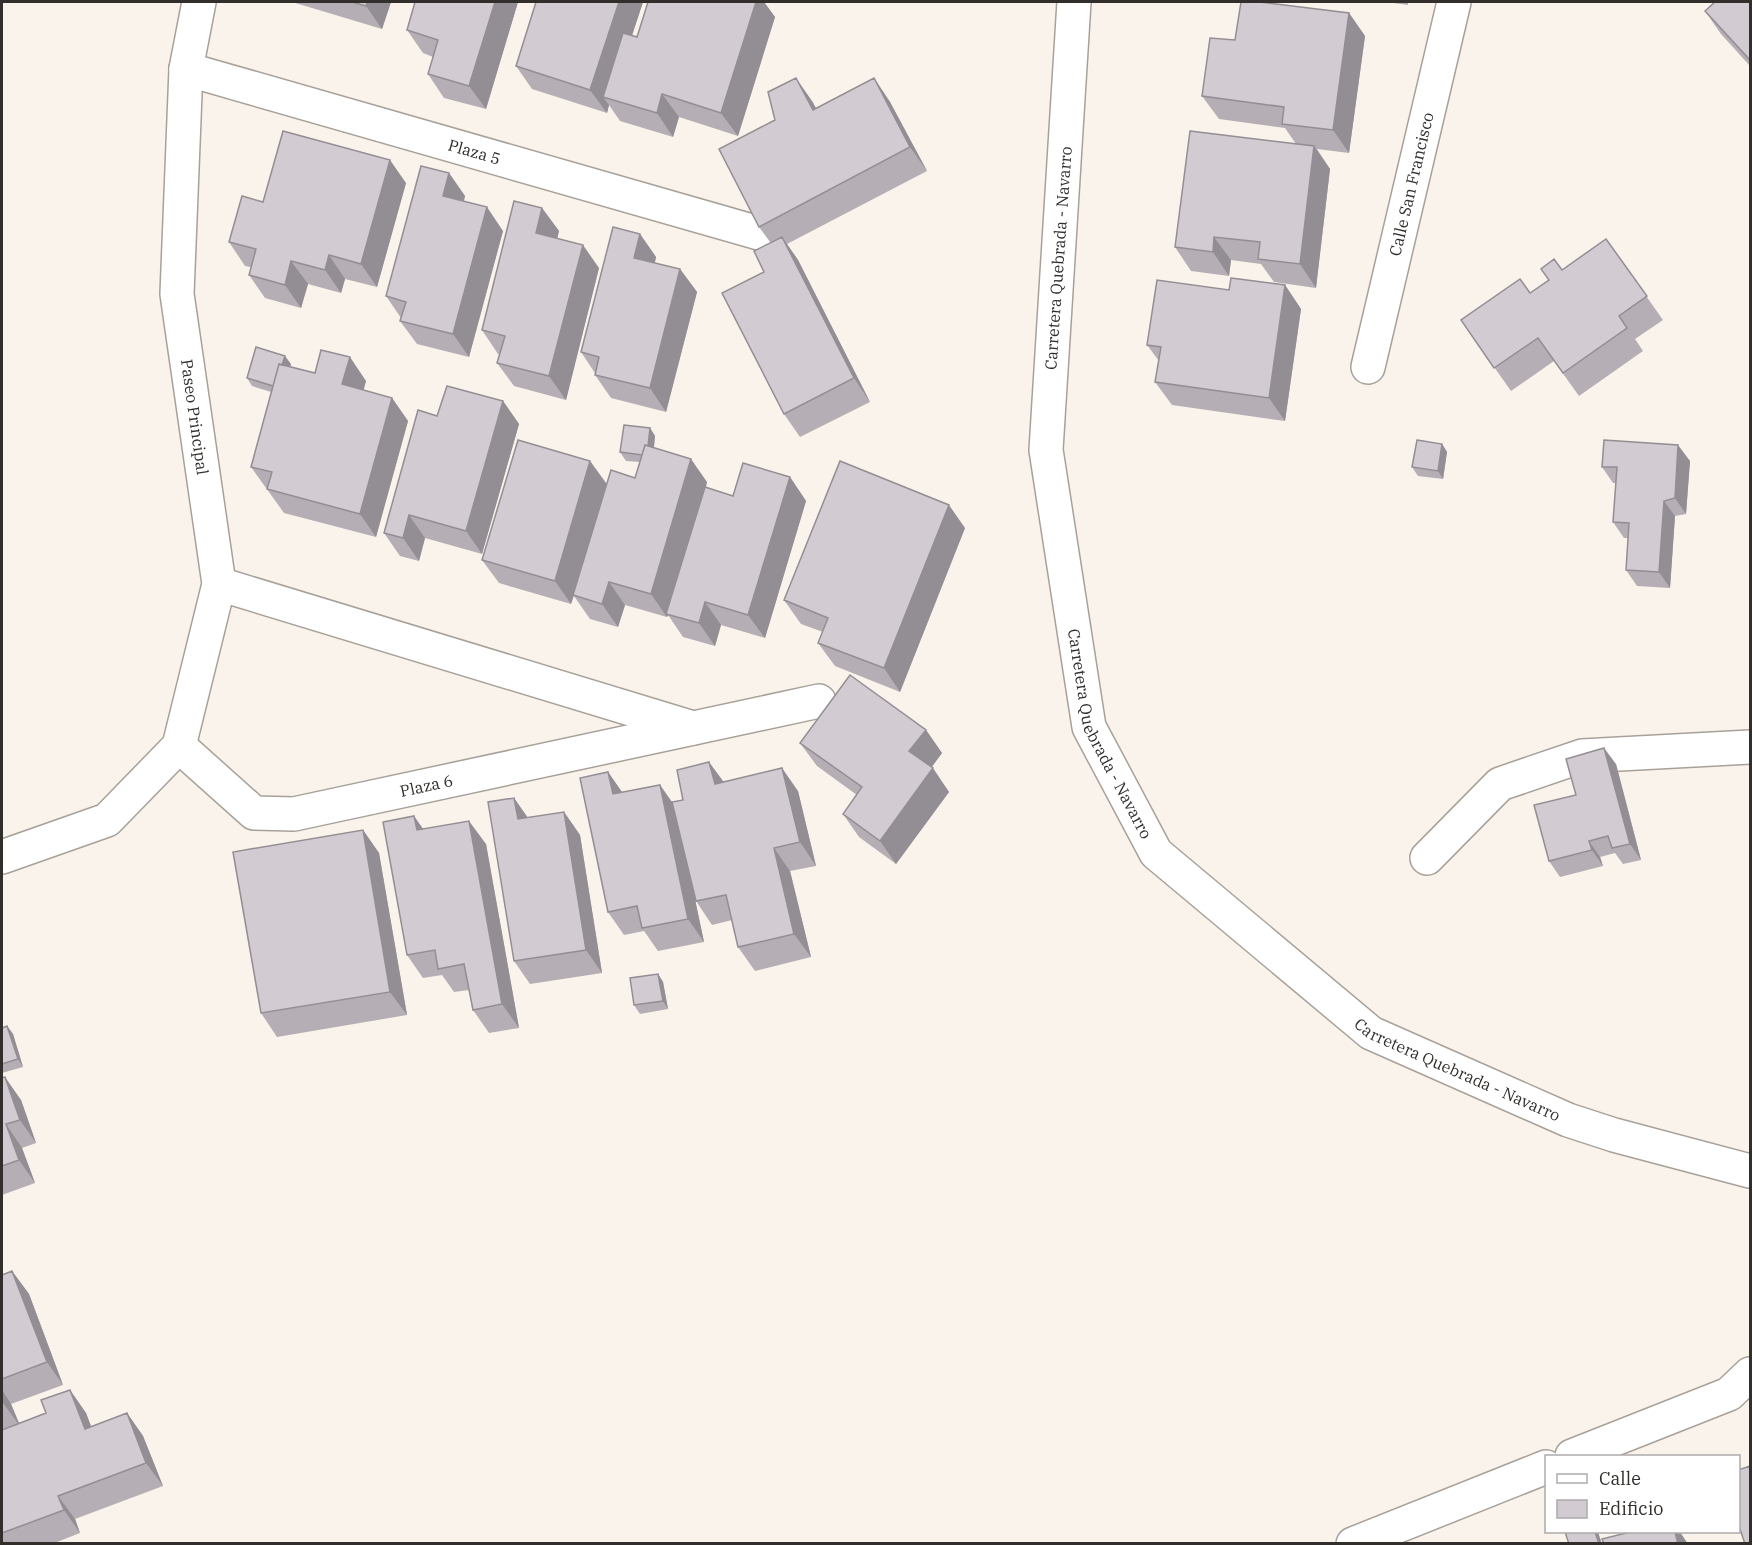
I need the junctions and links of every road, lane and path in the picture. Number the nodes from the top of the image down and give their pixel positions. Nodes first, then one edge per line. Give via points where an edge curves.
1 (199, 2) edge
2 (1074, 2) edge
3 (1454, 2) edge
4 (186, 69) junction
5 (762, 234) edge
6 (1368, 367) dead end
7 (219, 584) junction
8 (819, 701) dead end
9 (695, 728) junction
10 (179, 746) junction
11 (1750, 747) edge
12 (2, 857) edge
13 (1426, 858) dead end
14 (1750, 1171) edge
15 (1750, 1374) edge
16 (1575, 1455) edge
17 (1545, 1467) edge
18 (1353, 1544) edge

1 - 4 street, Paseo Principal
2 - 14 street, Carretera Quebrada - Navarro via 1046,450 1089,727 1156,853 1371,1033 1568,1120
3 - 6 street, Calle San Francisco
4 - 5 street, Plaza 5
4 - 7 street, Paseo Principal via 177,294
7 - 9 street, Plaza 6
7 - 10 street, Paseo Principal
8 - 9 street, Plaza 6
9 - 10 street, Plaza 6 via 294,814 254,813
10 - 12 street via 107,820
11 - 13 street via 1572,759 1500,784
15 - 16 street via 1729,1394
17 - 18 street

